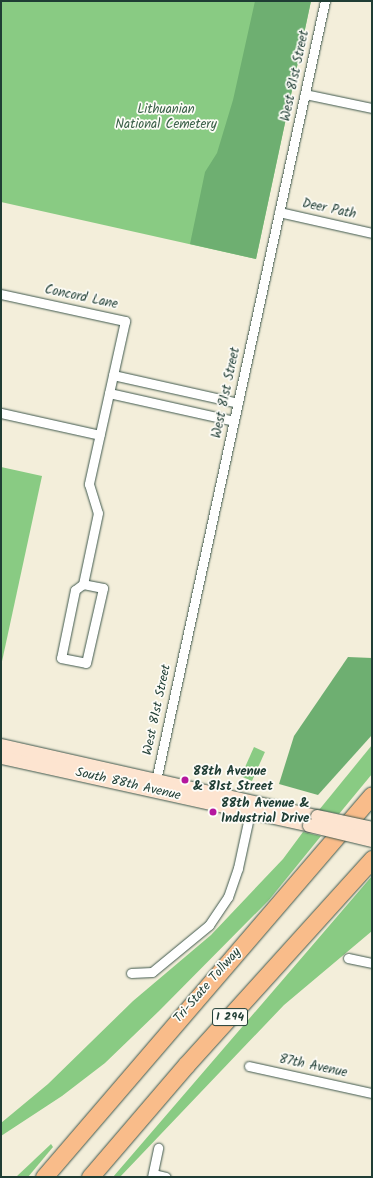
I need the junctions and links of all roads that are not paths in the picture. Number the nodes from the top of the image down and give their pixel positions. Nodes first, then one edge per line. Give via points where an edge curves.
1 (325, 1) edge
2 (305, 94) junction
3 (372, 108) edge
4 (280, 212) junction
5 (372, 233) edge
6 (1, 294) edge
7 (113, 375) junction
8 (109, 393) junction
9 (238, 403) junction
10 (1, 413) edge
11 (234, 421) junction
12 (100, 435) junction
13 (83, 584) junction
14 (1, 745) edge
15 (1, 757) edge
16 (155, 785) junction
17 (372, 795) edge
18 (251, 807) junction
19 (313, 820) junction
20 (372, 828) edge
21 (372, 840) edge
22 (372, 859) edge
23 (348, 958) dead end
24 (372, 963) edge
25 (131, 973) dead end
26 (249, 1066) dead end
27 (372, 1093) edge
28 (158, 1148) dead end
29 (152, 1175) edge
30 (44, 1177) edge
31 (90, 1177) edge
32 (166, 1177) edge

1 - 2 street, West 81st Street
2 - 3 street
2 - 4 street, West 81st Street
4 - 5 street, Deer Path
4 - 9 street, West 81st Street
6 - 7 street, Concord Lane via 125,321
7 - 8 street, Concord Lane
7 - 9 street
8 - 11 street
8 - 12 street, Concord Lane
9 - 11 street, West 81st Street
10 - 12 street
11 - 16 street, West 81st Street
12 - 13 street, Concord Lane via 89,484 98,512
13 - 13 street, Concord Lane via 75,590 60,658 86,663 103,588
14 - 16 street, South 88th Avenue
15 - 16 street, South 88th Avenue
16 - 18 street, South 88th Avenue
17 - 30 highway, Tri-State Tollway / I 294
18 - 19 street, South 88th Avenue
18 - 25 street via 238,868 228,898 209,925 152,972
19 - 20 street, South 88th Avenue, bridge
19 - 21 street, South 88th Avenue, bridge
22 - 31 highway, I 294 via 186,1065
23 - 24 street
26 - 27 street, 87th Avenue
28 - 29 street
29 - 32 street

